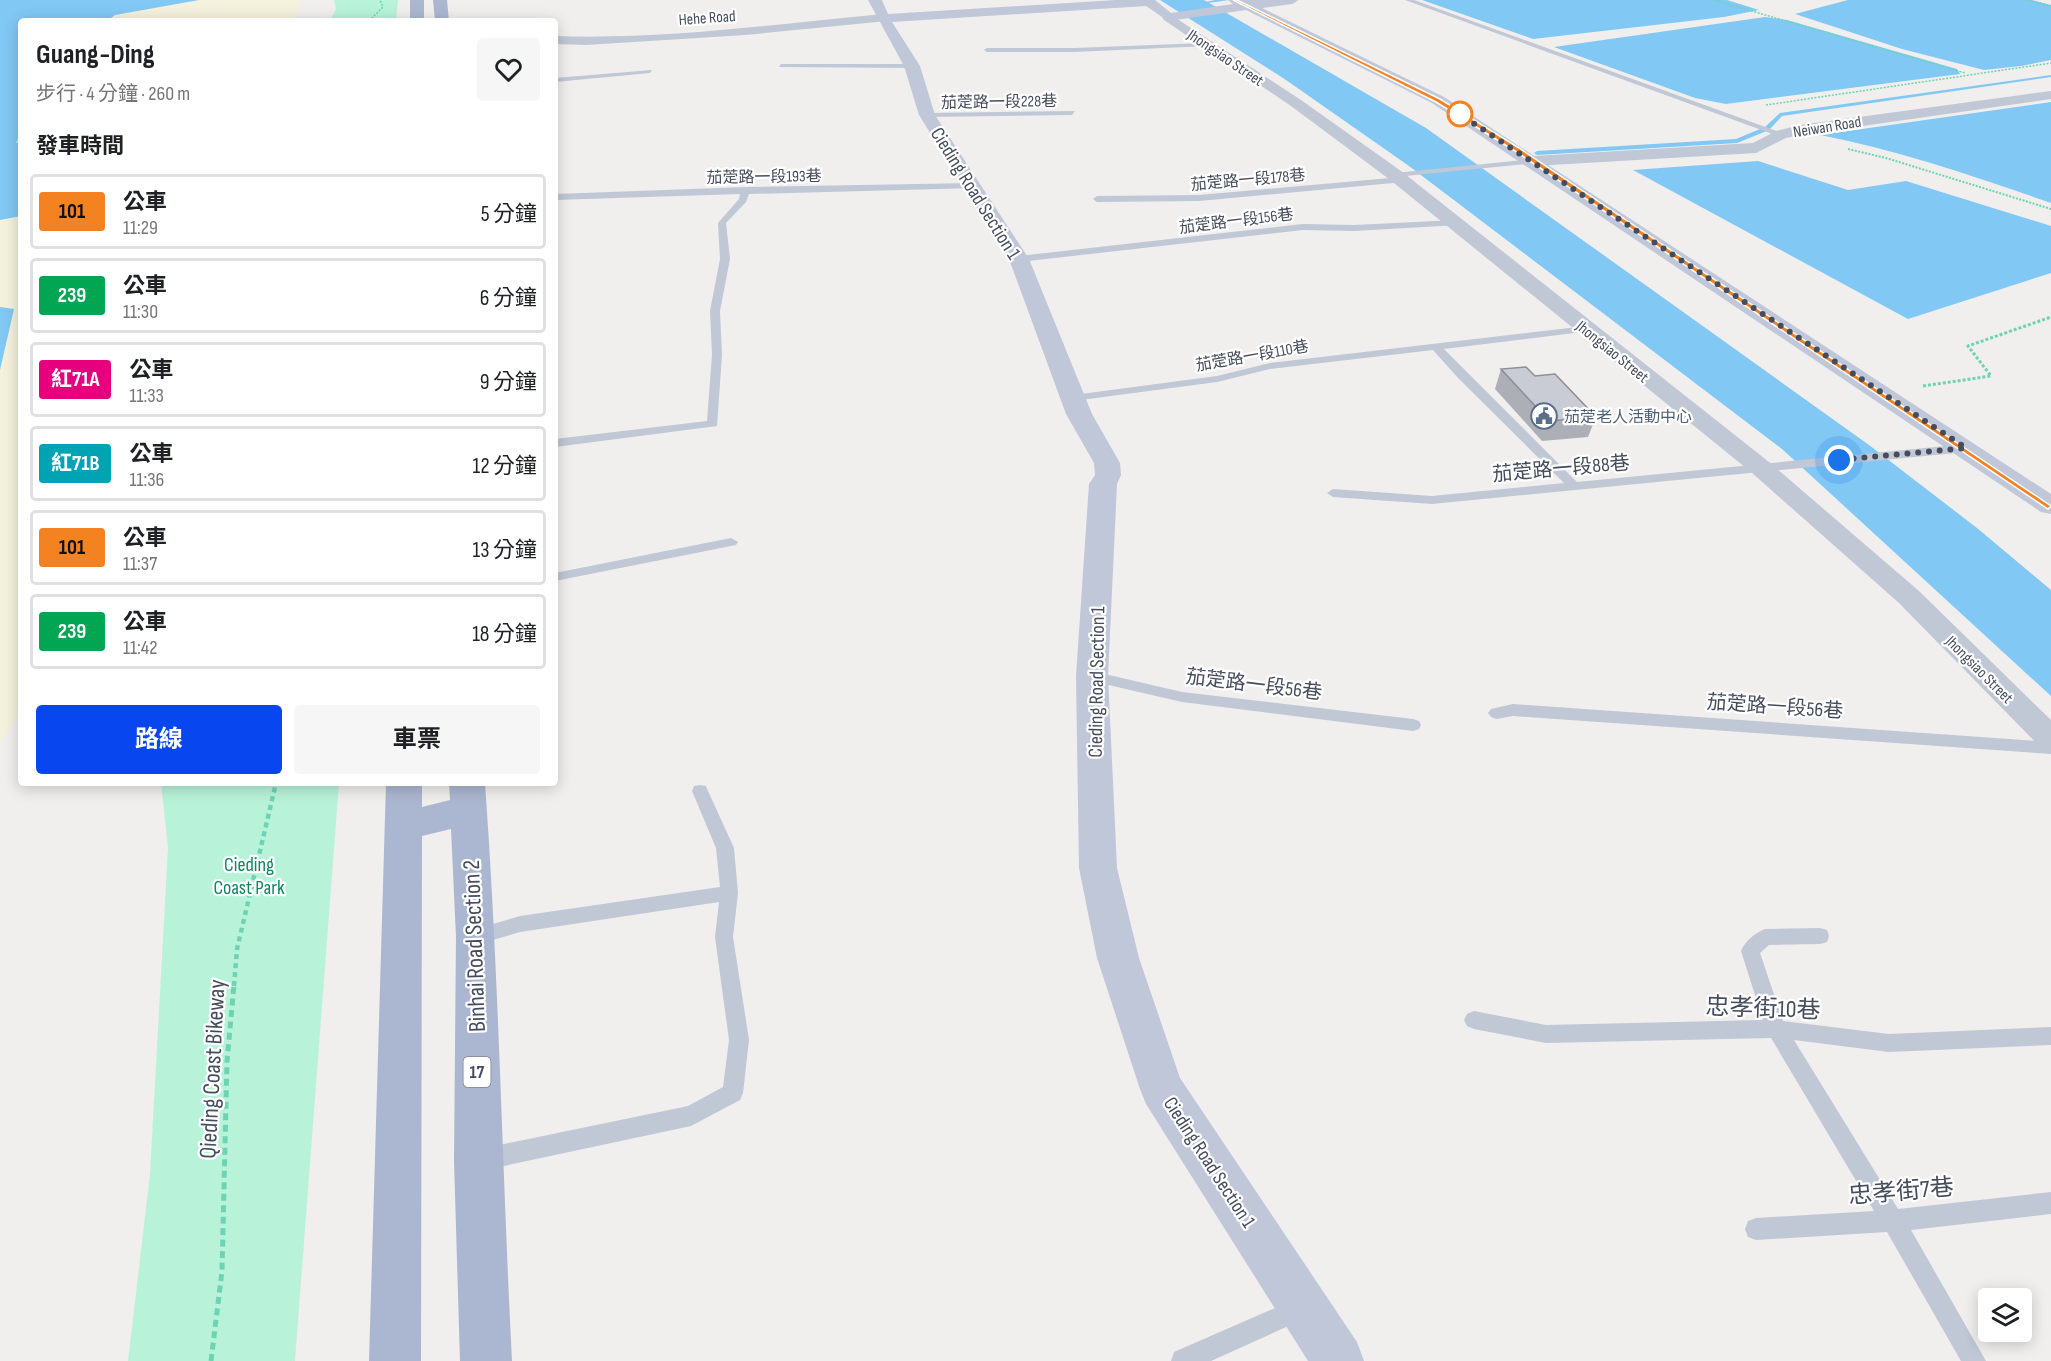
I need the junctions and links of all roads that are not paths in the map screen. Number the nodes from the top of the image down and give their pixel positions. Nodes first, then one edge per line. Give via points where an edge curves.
1 (417, 0) edge
2 (440, 0) edge
3 (1292, 0) edge
4 (1408, 0) edge
5 (1147, 1) edge
6 (1241, 3) edge
7 (879, 9) edge
8 (1174, 16) junction
9 (417, 18) edge
10 (442, 18) edge
11 (558, 40) edge
12 (1206, 45) junction
13 (987, 50) dead end
14 (781, 66) dead end
15 (912, 66) junction
16 (650, 71) dead end
17 (558, 80) edge
18 (2051, 95) edge
19 (1072, 113) dead end
20 (927, 115) junction
21 (1781, 134) junction
22 (1534, 161) junction
23 (1402, 176) junction
24 (973, 186) junction
25 (746, 189) junction
26 (558, 197) edge
27 (1097, 199) dead end
28 (1456, 223) junction
29 (1019, 259) junction
30 (1586, 329) junction
31 (1436, 347) junction
32 (1073, 398) junction
33 (558, 443) edge
34 (1966, 448) junction
35 (1760, 467) junction
36 (1575, 487) junction
37 (1333, 493) dead end
38 (2051, 507) edge
39 (731, 542) dead end
40 (558, 576) edge
41 (1092, 676) junction
42 (1497, 713) dead end
43 (1413, 725) dead end
44 (2051, 739) edge
45 (2051, 748) edge
46 (404, 786) edge
47 (700, 791) dead end
48 (468, 797) edge
49 (403, 826) junction
50 (729, 893) junction
51 (1820, 936) dead end
52 (476, 937) junction
53 (1474, 1020) dead end
54 (1776, 1029) junction
55 (2051, 1036) edge
56 (478, 1161) junction
57 (2051, 1203) edge
58 (1893, 1221) junction
59 (1756, 1229) dead end
60 (1305, 1307) junction
61 (395, 1361) edge
62 (486, 1361) edge
63 (1183, 1361) edge
64 (1338, 1361) edge
65 (1974, 1361) edge

1 - 9 main road
2 - 10 main road
3 - 6 street
4 - 21 lane
5 - 7 street, Hehe Road
5 - 8 street, Jhongsiao Street
6 - 8 street via 1221,10
6 - 22 street via 1438,100
7 - 11 street, Hehe Road via 745,31
7 - 15 street, Cieding Road Section 1
8 - 12 street, Jhongsiao Street
12 - 13 lane
12 - 23 street, Jhongsiao Street
14 - 15 lane
15 - 20 street, Cieding Road Section 1
16 - 17 lane
18 - 21 street, Neiwan Road
19 - 20 lane, 茄萣路一段228巷
20 - 24 street, Cieding Road Section 1
21 - 22 street, Neiwan Road via 1756,148
22 - 23 lane, 茄萣路一段178巷
22 - 34 street
23 - 27 lane, 茄萣路一段178巷 via 1199,198
23 - 28 street, Jhongsiao Street
24 - 25 lane, 茄萣路一段193巷
24 - 29 street, Cieding Road Section 1
25 - 26 lane, 茄萣路一段193巷
25 - 33 lane via 743,200 722,223 725,259 715,311 713,424
28 - 29 lane, 茄萣路一段156巷 via 1303,227
28 - 30 street, Jhongsiao Street
29 - 32 street, Cieding Road Section 1
30 - 31 lane, 茄萣路一段110巷
30 - 35 street, Jhongsiao Street
31 - 32 lane, 茄萣路一段110巷 via 1270,366 1217,379
31 - 36 lane
32 - 41 street, Cieding Road Section 1 via 1107,463 1108,475 1103,484
34 - 35 lane, 茄萣路一段88巷
34 - 38 street
35 - 36 lane, 茄萣路一段88巷
35 - 44 street, Jhongsiao Street via 1909,597
36 - 37 lane, 茄萣路一段88巷 via 1410,500
39 - 40 lane
41 - 43 lane, 茄萣路一段56巷 via 1182,697
41 - 60 street, Cieding Road Section 1 via 1098,868 1118,958 1162,1089
42 - 45 lane, 茄萣路一段56巷 via 1514,710 1659,718
46 - 49 main road
47 - 50 lane via 725,848
48 - 49 main road
48 - 52 main road, Binhai Road Section 2 / 17
49 - 61 main road
50 - 52 lane via 520,924
50 - 56 lane via 724,937 739,1040 733,1093 691,1116
51 - 54 lane via 1765,937 1750,951
52 - 56 main road, Binhai Road Section 2 / 17
53 - 54 lane, 忠孝街10巷 via 1546,1034
54 - 55 lane, 忠孝街10巷 via 1889,1043
54 - 58 lane
56 - 62 main road, Binhai Road Section 2 / 17
57 - 58 lane, 忠孝街7巷
58 - 59 lane, 忠孝街7巷
58 - 65 lane
60 - 63 lane
60 - 64 street, Cieding Road Section 1

